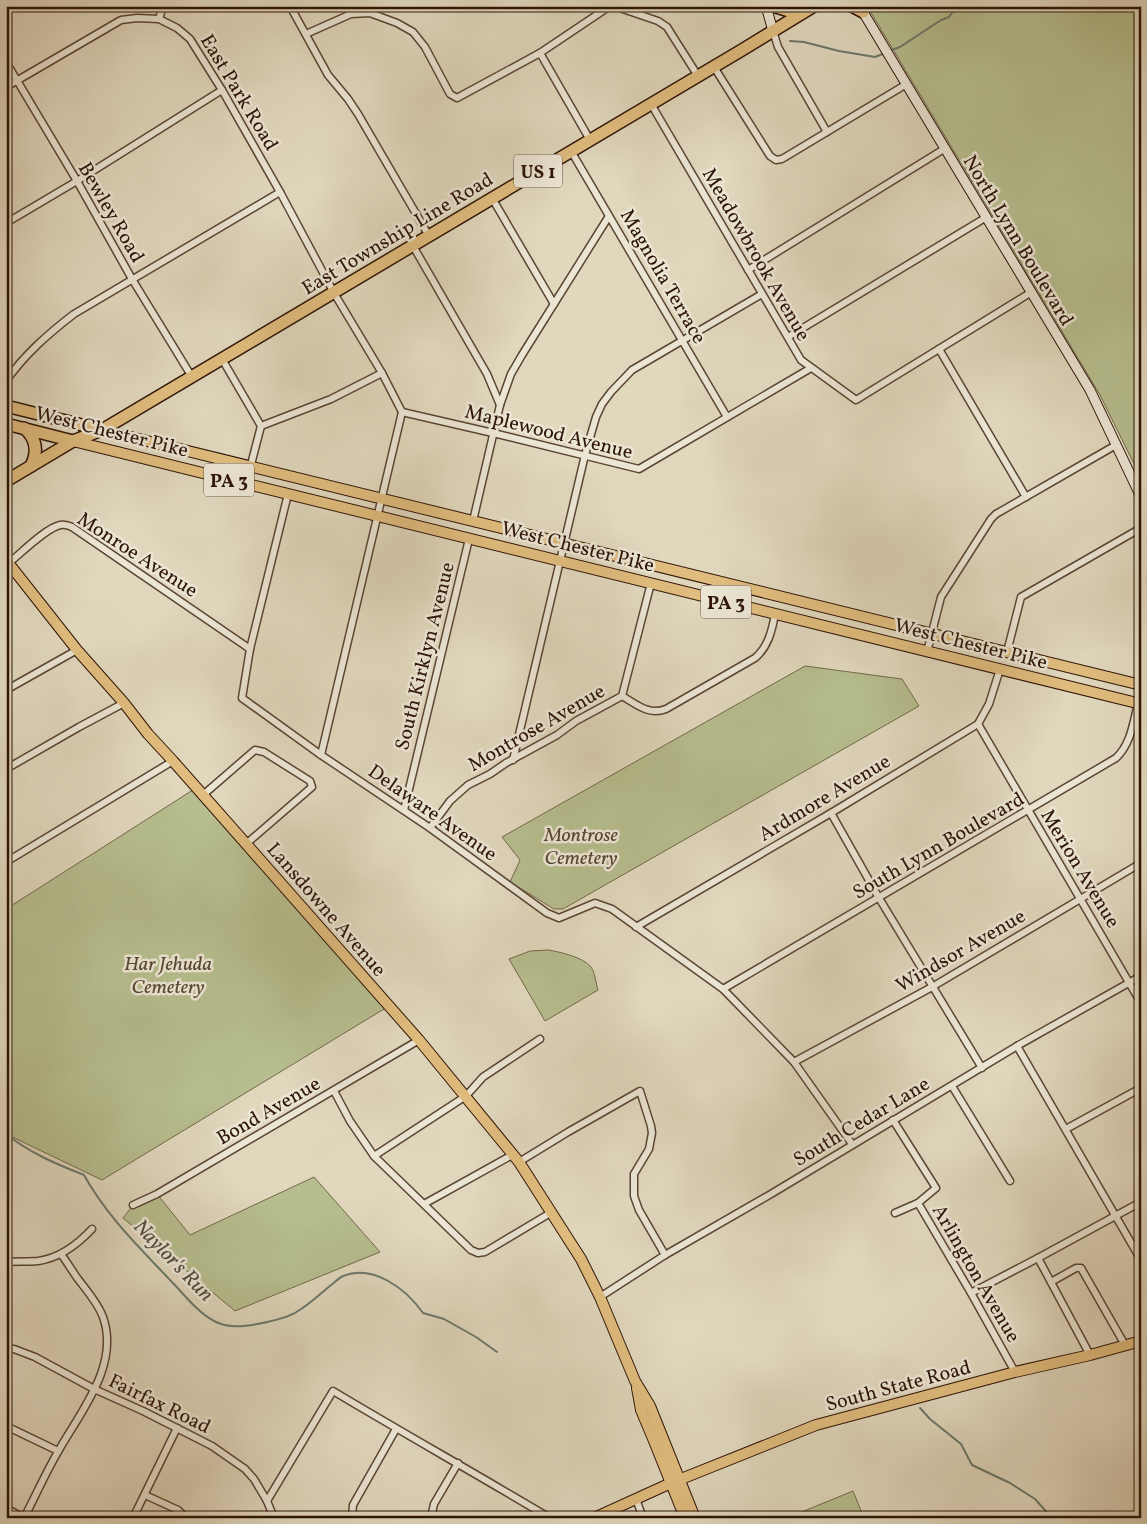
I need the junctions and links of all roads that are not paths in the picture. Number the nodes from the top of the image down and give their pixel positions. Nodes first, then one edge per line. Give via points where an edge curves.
1 (163, 6) edge
2 (290, 6) edge
3 (610, 6) edge
4 (614, 6) edge
5 (766, 6) edge
6 (773, 6) edge
7 (852, 6) edge
8 (812, 8) edge
9 (861, 9) edge
10 (159, 18) junction
11 (773, 31) junction
12 (306, 34) junction
13 (540, 52) junction
14 (6, 62) edge
15 (714, 67) junction
16 (698, 76) junction
17 (18, 81) junction
18 (905, 85) junction
19 (6, 87) edge
20 (222, 90) junction
21 (650, 104) junction
22 (827, 132) junction
23 (590, 140) junction
24 (944, 149) junction
25 (571, 152) junction
26 (77, 181) junction
27 (280, 192) junction
28 (492, 198) junction
29 (609, 216) junction
30 (985, 218) junction
31 (6, 222) edge
32 (429, 236) junction
33 (413, 246) junction
34 (748, 270) junction
35 (132, 280) junction
36 (334, 293) junction
37 (1030, 293) junction
38 (762, 294) junction
39 (554, 304) junction
40 (788, 338) junction
41 (682, 340) junction
42 (940, 349) junction
43 (222, 359) junction
44 (811, 368) junction
45 (382, 373) junction
46 (192, 377) junction
47 (6, 382) edge
48 (500, 404) junction
49 (6, 406) edge
50 (402, 412) junction
51 (727, 417) junction
52 (6, 424) edge
53 (261, 426) junction
54 (24, 428) junction
55 (102, 430) junction
56 (494, 432) junction
57 (74, 441) junction
58 (1116, 445) junction
59 (585, 455) junction
60 (31, 466) junction
61 (251, 466) junction
62 (6, 481) edge
63 (246, 484) junction
64 (288, 494) junction
65 (1026, 497) junction
66 (1141, 497) edge
67 (382, 498) junction
68 (378, 516) junction
69 (473, 521) junction
70 (1141, 528) edge
71 (469, 539) junction
72 (564, 543) junction
73 (560, 561) junction
74 (7, 562) edge
75 (650, 584) junction
76 (775, 614) junction
77 (931, 634) junction
78 (250, 649) junction
79 (77, 650) junction
80 (927, 652) junction
81 (1007, 652) junction
82 (1000, 669) junction
83 (1141, 686) edge
84 (6, 690) edge
85 (622, 696) junction
86 (124, 703) junction
87 (1140, 704) edge
88 (978, 724) junction
89 (321, 755) junction
90 (513, 760) junction
91 (173, 761) junction
92 (6, 769) edge
93 (202, 795) junction
94 (404, 810) junction
95 (1028, 810) junction
96 (831, 813) junction
97 (430, 828) junction
98 (246, 844) junction
99 (6, 862) edge
100 (1141, 863) edge
101 (879, 898) junction
102 (1081, 899) junction
103 (636, 927) junction
104 (1141, 976) edge
105 (1129, 982) junction
106 (932, 987) junction
107 (723, 989) junction
108 (1141, 1003) edge
109 (540, 1039) dead end
110 (419, 1040) junction
111 (1017, 1046) junction
112 (794, 1062) junction
113 (982, 1068) junction
114 (952, 1086) junction
115 (1141, 1088) edge
116 (334, 1090) junction
117 (466, 1096) junction
118 (893, 1120) junction
119 (1066, 1129) junction
120 (852, 1144) junction
121 (374, 1156) junction
122 (517, 1158) junction
123 (1010, 1181) dead end
124 (1141, 1202) edge
125 (918, 1203) junction
126 (424, 1204) junction
127 (133, 1205) dead end
128 (552, 1212) junction
129 (895, 1213) dead end
130 (1115, 1216) junction
131 (92, 1229) dead end
132 (61, 1254) junction
133 (665, 1255) junction
134 (1038, 1258) junction
135 (1141, 1260) edge
136 (6, 1262) edge
137 (1051, 1282) junction
138 (971, 1293) junction
139 (600, 1297) junction
140 (1141, 1341) edge
141 (1125, 1345) junction
142 (6, 1349) edge
143 (1090, 1355) junction
144 (1015, 1372) junction
145 (94, 1389) junction
146 (6, 1426) edge
147 (177, 1428) junction
148 (396, 1429) junction
149 (58, 1451) junction
150 (458, 1463) junction
151 (675, 1481) junction
152 (145, 1495) junction
153 (636, 1499) junction
154 (267, 1501) junction
155 (6, 1508) edge
156 (24, 1518) edge
157 (133, 1518) edge
158 (186, 1518) edge
159 (274, 1518) edge
160 (352, 1518) edge
161 (431, 1518) edge
162 (550, 1518) edge
163 (594, 1518) edge
164 (643, 1518) edge
165 (685, 1518) edge
166 (695, 1518) edge

1 - 10 street
2 - 12 street
3 - 13 street
4 - 16 street via 667,27
5 - 11 street
6 - 8 highway via 789,11
7 - 9 highway
8 - 11 highway, East Township Line Road / US 1
9 - 18 street, North Lynn Boulevard
10 - 17 street via 121,20
10 - 20 street, East Park Road via 190,39
11 - 15 highway, East Township Line Road / US 1
11 - 22 street via 778,47
12 - 13 street via 351,14 370,13 397,22 413,32 425,47 450,94 457,98
12 - 32 street via 328,75 358,114
13 - 23 street
14 - 17 street, Bewley Road
15 - 16 highway, East Township Line Road / US 1
15 - 22 street via 770,156 776,160
16 - 21 highway, East Township Line Road / US 1
17 - 19 street
17 - 26 street, Bewley Road
18 - 22 street
18 - 24 street, North Lynn Boulevard
20 - 26 street
20 - 27 street, East Park Road
21 - 23 highway, East Township Line Road / US 1
21 - 34 street, Meadowbrook Avenue
23 - 25 highway, East Township Line Road / US 1
24 - 30 street, North Lynn Boulevard
24 - 34 street
25 - 28 highway, East Township Line Road / US 1
25 - 29 street, Magnolia Terrace
26 - 31 street
26 - 35 street, Bewley Road
27 - 35 street
27 - 36 street, East Park Road
28 - 32 highway, East Township Line Road / US 1
28 - 39 street
29 - 39 street
29 - 41 street, Magnolia Terrace
30 - 37 street, North Lynn Boulevard
30 - 40 street
32 - 33 highway, East Township Line Road / US 1
33 - 36 highway, East Township Line Road / US 1
33 - 48 street via 487,374
34 - 38 street, Meadowbrook Avenue
35 - 46 street, Bewley Road
35 - 47 street via 74,314 49,334 25,356
36 - 43 highway, East Township Line Road / US 1
36 - 45 street, East Park Road
37 - 42 street
37 - 58 street, North Lynn Boulevard via 1090,390
38 - 40 street, Meadowbrook Avenue
38 - 41 street
39 - 48 street via 516,364
40 - 44 street, Meadowbrook Avenue via 801,360
41 - 51 street, Magnolia Terrace
41 - 59 street via 632,370 611,392 596,417
42 - 44 street, Meadowbrook Avenue via 856,400
42 - 65 street
43 - 46 highway, East Township Line Road / US 1
43 - 53 street
44 - 51 street, Maplewood Avenue
45 - 50 street, East Park Road
45 - 53 street via 332,399
46 - 55 highway, East Township Line Road / US 1
48 - 56 street
49 - 55 highway, West Chester Pike / PA 3
50 - 56 street, Maplewood Avenue
50 - 67 street
51 - 59 street, Maplewood Avenue via 639,470
52 - 54 highway, West Chester Pike / PA 3
53 - 61 street
54 - 57 highway, West Chester Pike / PA 3
54 - 60 highway via 33,437 36,447
55 - 57 highway, US 1
55 - 61 main road, West Chester Pike / PA 3
56 - 59 street, Maplewood Avenue
56 - 69 street
57 - 60 highway, US 1
57 - 63 main road, West Chester Pike / PA 3
58 - 65 street
58 - 66 street, North Lynn Boulevard
59 - 72 street
60 - 62 highway, US 1
61 - 63 street
61 - 67 main road, West Chester Pike / PA 3
63 - 64 main road, West Chester Pike / PA 3
64 - 68 main road, West Chester Pike / PA 3
64 - 78 street
65 - 77 street via 990,519 943,592
67 - 68 street
67 - 69 main road, West Chester Pike / PA 3
68 - 71 main road, West Chester Pike / PA 3
68 - 89 street
69 - 72 main road, West Chester Pike / PA 3
70 - 81 street via 1021,597
71 - 73 main road, West Chester Pike / PA 3
71 - 94 street, South Kirklyn Avenue
72 - 73 street
72 - 77 main road, West Chester Pike / PA 3
73 - 75 main road, West Chester Pike / PA 3
73 - 90 street
74 - 78 street, Monroe Avenue via 52,529 60,525 72,527
74 - 79 main road, Lansdowne Avenue
75 - 76 main road, West Chester Pike / PA 3
75 - 85 street, Montrose Avenue
76 - 80 main road, West Chester Pike / PA 3
76 - 85 street via 768,643 760,654 666,710 652,712
77 - 80 street
77 - 81 main road, West Chester Pike / PA 3
78 - 89 street, Delaware Avenue via 242,698
79 - 84 street
79 - 86 main road, Lansdowne Avenue
80 - 82 main road, West Chester Pike / PA 3
81 - 83 main road, West Chester Pike / PA 3
82 - 87 main road, West Chester Pike / PA 3
82 - 88 street via 989,704
85 - 90 street, Montrose Avenue
86 - 91 main road, Lansdowne Avenue
86 - 92 street
87 - 95 street, South Lynn Boulevard via 1123,752
88 - 95 street, Merion Avenue
88 - 96 street, Ardmore Avenue
89 - 94 street, Delaware Avenue
90 - 97 street, Montrose Avenue via 468,785 450,801
91 - 93 main road, Lansdowne Avenue
91 - 99 street
93 - 98 main road, Lansdowne Avenue
93 - 98 street via 255,750 264,752 310,781 312,787
94 - 97 street, Delaware Avenue
95 - 101 street, South Lynn Boulevard
95 - 102 street, Merion Avenue
96 - 101 street
96 - 103 street, Ardmore Avenue
97 - 103 street, Delaware Avenue via 547,913 559,918 595,903 612,909
98 - 110 main road, Lansdowne Avenue
100 - 102 street, Windsor Avenue
101 - 106 street
101 - 107 street, South Lynn Boulevard
102 - 105 street, Merion Avenue
102 - 106 street, Windsor Avenue
103 - 107 street
104 - 105 street, South Cedar Lane
105 - 108 street, Merion Avenue
105 - 111 street, South Cedar Lane
106 - 112 street, Windsor Avenue
106 - 113 street
107 - 112 street
109 - 117 street via 483,1077
110 - 116 street, Bond Avenue
110 - 117 main road, Lansdowne Avenue
111 - 113 street, South Cedar Lane
111 - 119 street
112 - 120 street
113 - 114 street, South Cedar Lane
114 - 118 street, South Cedar Lane
114 - 123 street
115 - 119 street
116 - 121 street
116 - 127 street, Bond Avenue
117 - 121 street
117 - 122 main road, Lansdowne Avenue
118 - 120 street, South Cedar Lane
118 - 125 street, Arlington Avenue via 936,1188
119 - 130 street
120 - 133 street, South Cedar Lane
121 - 126 street
122 - 126 street
122 - 128 main road, Lansdowne Avenue
122 - 133 street via 640,1091 652,1133 649,1149 634,1174 634,1196
124 - 130 street
125 - 129 street
125 - 138 street, Arlington Avenue
126 - 128 street via 478,1253 485,1252
128 - 139 main road, Lansdowne Avenue
130 - 134 street
130 - 135 street
131 - 132 street
132 - 136 street via 40,1261
132 - 145 street via 99,1308 106,1327 107,1352
133 - 139 street, South Cedar Lane
134 - 137 street
134 - 138 street
137 - 141 street via 1080,1268
137 - 143 street
138 - 144 street, Arlington Avenue
139 - 151 main road, Lansdowne Avenue via 635,1381 641,1410
140 - 141 main road, South State Road
141 - 143 main road, South State Road
142 - 145 street, Fairfax Road via 34,1357
143 - 144 main road, South State Road
144 - 151 main road, South State Road via 816,1425
145 - 147 street, Fairfax Road
145 - 149 street
146 - 149 street
147 - 152 street
147 - 154 street, Fairfax Road via 212,1446 245,1469
148 - 150 street
148 - 154 street via 334,1391
148 - 160 street via 353,1505
149 - 156 street
150 - 161 street via 434,1504
150 - 162 street
151 - 153 main road, South State Road
151 - 165 main road
151 - 166 main road
152 - 157 street
152 - 158 street via 178,1510
153 - 163 main road, South State Road
153 - 164 street
154 - 159 street, Fairfax Road
155 - 156 street

